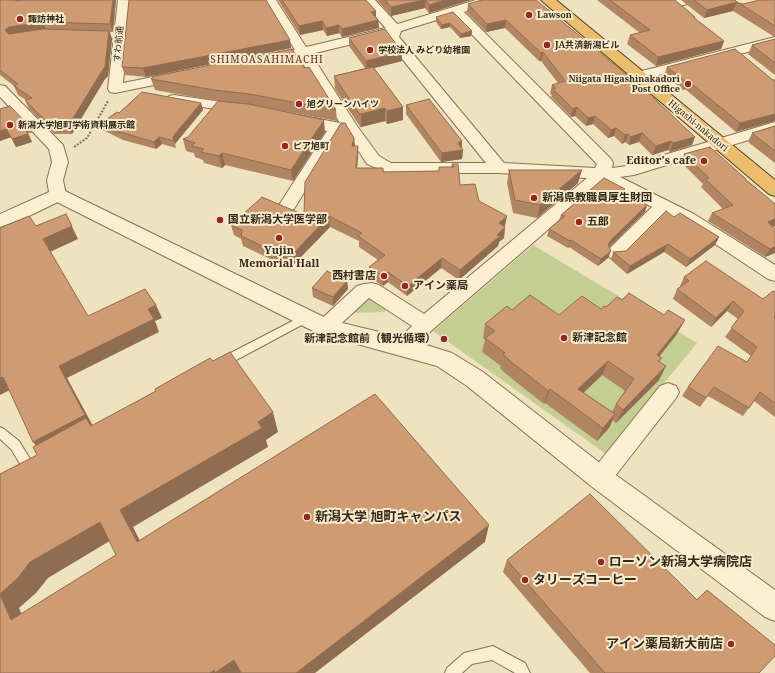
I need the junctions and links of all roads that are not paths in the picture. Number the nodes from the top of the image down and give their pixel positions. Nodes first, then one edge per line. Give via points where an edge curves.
1 (124, 0) edge
2 (270, 0) edge
3 (368, 0) edge
4 (489, 0) edge
5 (548, 0) edge
6 (171, 1) edge
7 (455, 10) junction
8 (394, 30) junction
9 (775, 41) edge
10 (723, 42) edge
11 (735, 51) junction
12 (302, 52) junction
13 (279, 57) edge
14 (746, 60) edge
15 (193, 73) edge
16 (639, 76) junction
17 (115, 88) junction
18 (0, 89) edge
19 (259, 112) edge
20 (282, 117) edge
21 (775, 127) edge
22 (343, 128) junction
23 (720, 144) junction
24 (499, 168) junction
25 (602, 174) junction
26 (775, 190) edge
27 (58, 195) junction
28 (288, 205) dead end
29 (664, 206) junction
30 (0, 221) edge
31 (616, 253) edge
32 (775, 274) edge
33 (316, 322) junction
34 (425, 325) junction
35 (404, 347) junction
36 (214, 367) edge
37 (668, 392) dead end
38 (0, 432) edge
39 (17, 475) edge
40 (600, 478) junction
41 (775, 607) edge
42 (452, 673) edge
43 (523, 673) edge

1 - 6 street
1 - 17 street, すわ前通 via 116,36
2 - 12 street
3 - 8 street
4 - 7 street
5 - 16 highway, Higashi-nakadori
7 - 8 street
7 - 25 street via 605,163
8 - 12 street
8 - 24 street via 392,37
9 - 11 street
10 - 11 street
11 - 14 street
11 - 16 street
12 - 13 street
12 - 22 street
15 - 17 street
16 - 23 highway, Higashi-nakadori
17 - 19 street via 158,96 211,112
18 - 27 street via 57,148 60,162 55,180
20 - 22 street
21 - 23 street
22 - 24 street via 373,160 388,168
22 - 28 street
23 - 25 street via 628,171
23 - 26 highway, Higashi-nakadori
24 - 25 street
25 - 29 street
25 - 34 street
27 - 30 street via 21,214
27 - 33 street
29 - 31 street
29 - 32 street via 688,218
33 - 34 street via 364,291 372,290
33 - 35 street
33 - 36 lane
34 - 35 street
35 - 40 street via 444,360 475,379
37 - 40 street
38 - 39 lane via 16,445 32,466
40 - 41 street
42 - 43 lane via 469,658 493,653 520,668

